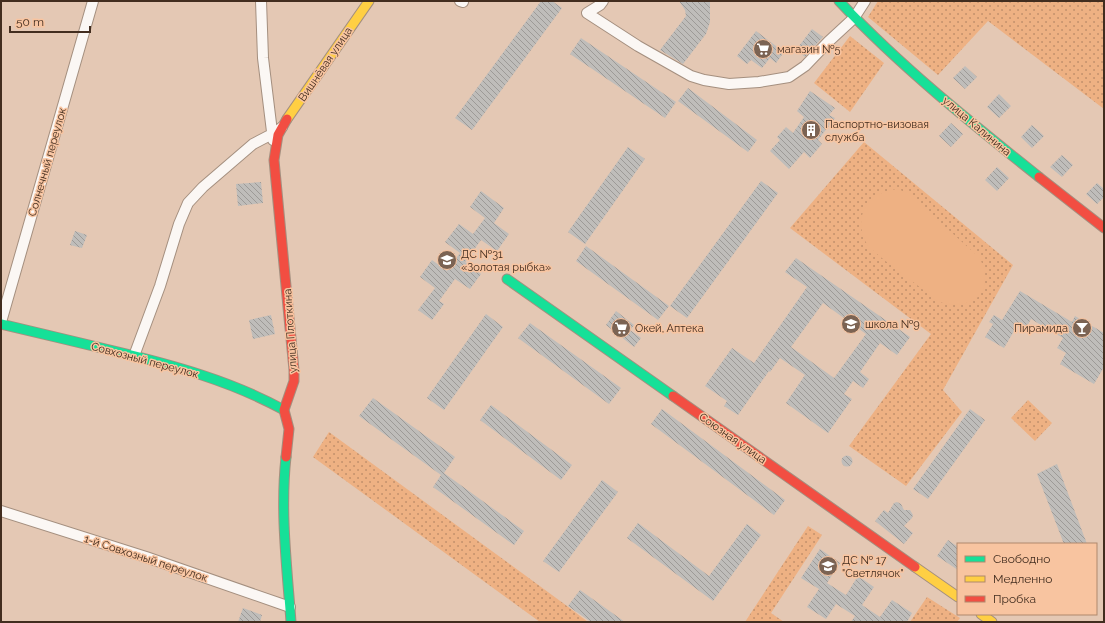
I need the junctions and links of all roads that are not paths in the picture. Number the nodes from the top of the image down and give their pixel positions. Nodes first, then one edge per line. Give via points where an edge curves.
1 (93, 1) edge
2 (261, 1) edge
3 (369, 1) edge
4 (603, 1) edge
5 (839, 1) edge
6 (865, 1) edge
7 (854, 18) junction
8 (282, 127) junction
9 (272, 134) junction
10 (274, 160) junction
11 (1104, 228) edge
12 (507, 280) dead end
13 (1, 323) edge
14 (134, 356) junction
15 (284, 410) junction
16 (1, 511) edge
17 (957, 596) edge
18 (290, 607) junction
19 (982, 615) edge
20 (291, 622) edge
21 (992, 622) edge

1 - 13 street, Солнечный переулок
2 - 9 street, улица Плоткина via 263,58
3 - 8 street, Вишнёвая улица
4 - 7 street via 587,13 691,76 729,84 789,77 805,66
5 - 7 street, улица Калинина
6 - 7 street
7 - 11 street, улица Калинина via 912,73
8 - 9 street, Вишнёвая улица
8 - 10 street, Вишнёвая улица via 276,138
9 - 10 street, улица Плоткина
9 - 14 street via 253,144 188,203
10 - 15 street, улица Плоткина via 294,370 294,381
12 - 17 street, Союзная улица
13 - 14 street, Совхозный переулок
14 - 15 street, Совхозный переулок via 204,375 264,398
15 - 18 street via 290,430 284,478 284,503
16 - 18 street, 1-й Совхозный переулок via 146,557
18 - 20 street
19 - 21 street

